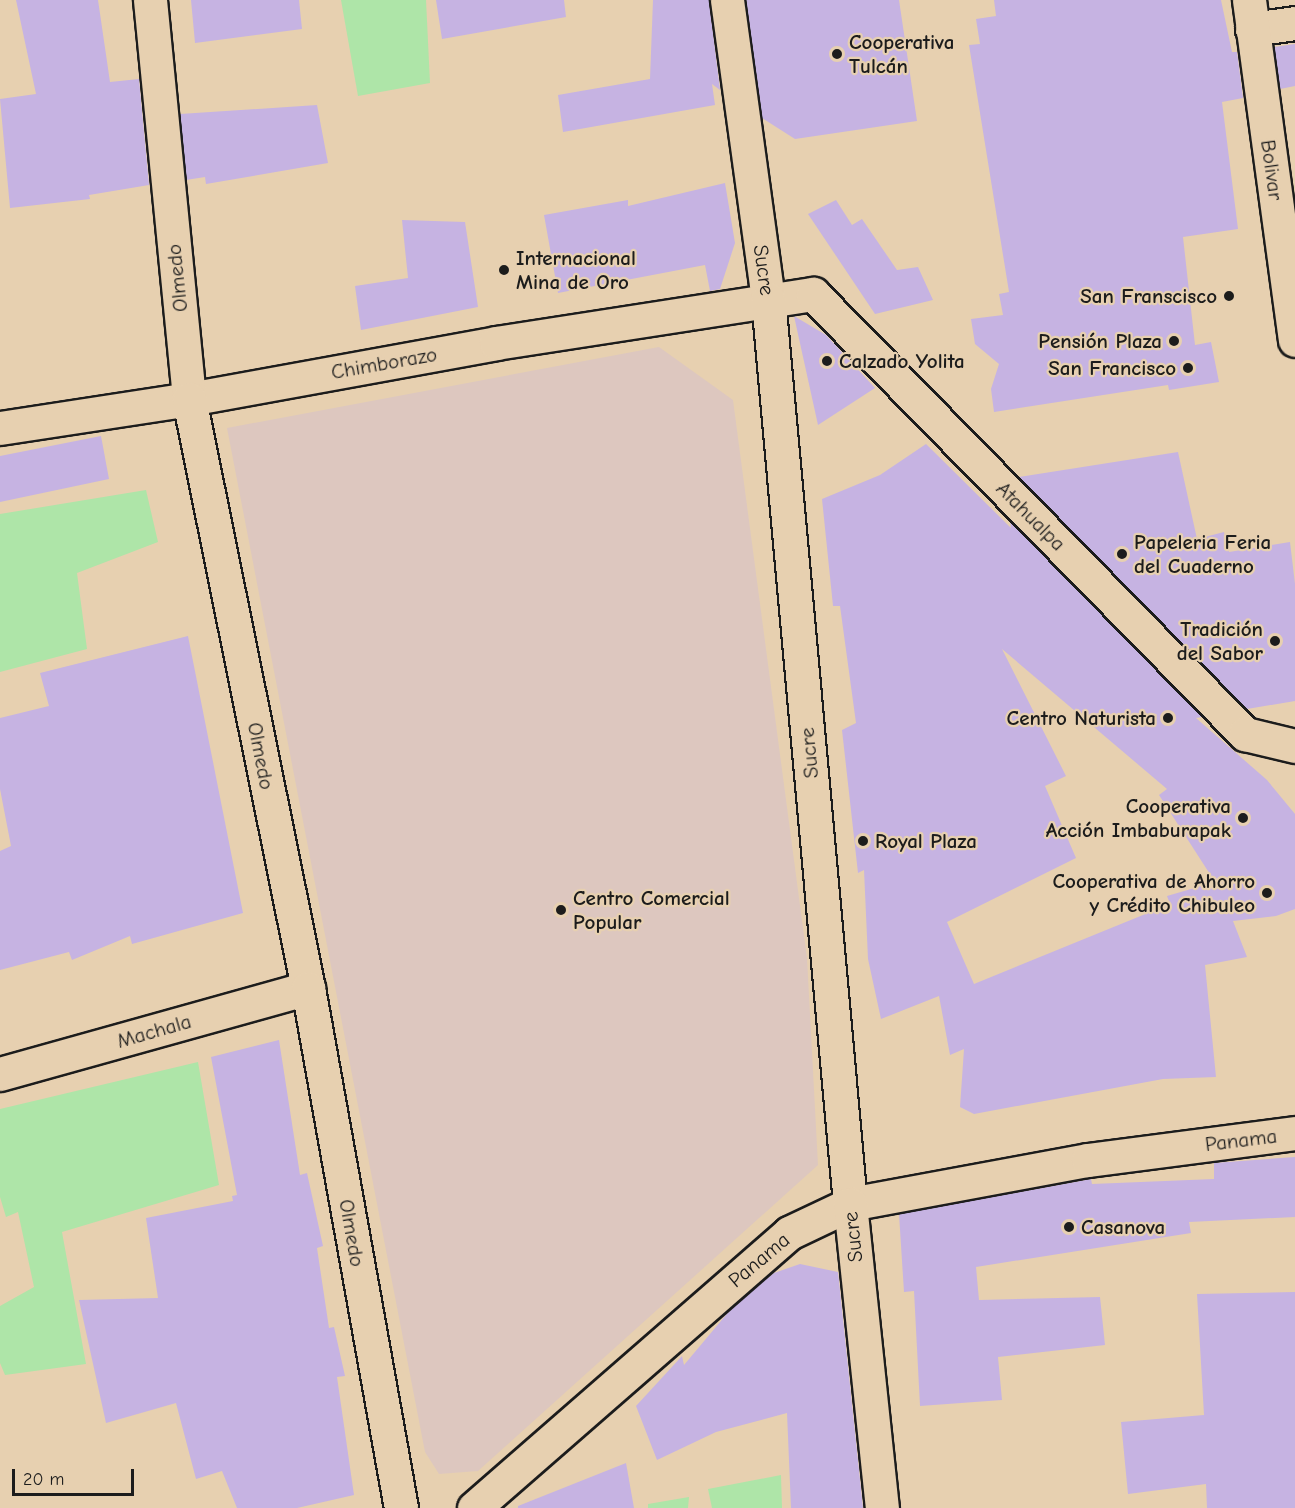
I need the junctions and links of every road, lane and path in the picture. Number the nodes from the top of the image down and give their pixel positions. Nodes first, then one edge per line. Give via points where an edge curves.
1 (150, 0) edge
2 (727, 0) edge
3 (1251, 14) edge
4 (1295, 23) edge
5 (768, 299) junction
6 (1295, 340) edge
7 (189, 399) junction
8 (0, 428) edge
9 (1295, 746) edge
10 (308, 988) junction
11 (0, 1074) edge
12 (1295, 1133) edge
13 (850, 1204) junction
14 (401, 1508) edge
15 (474, 1508) edge
16 (882, 1508) edge

1 - 7 street, Olmedo
2 - 5 street, Sucre
3 - 4 street
3 - 6 street, Bolivar
5 - 7 street, Chimborazo
5 - 9 street, Atahualpa via 813,294 1245,734
5 - 13 street, Sucre
7 - 8 street, Chimborazo
7 - 10 street, Olmedo
10 - 11 street, Machala
10 - 14 street, Olmedo
12 - 13 street, Panama via 1088,1160
13 - 15 street, Panama via 789,1233
13 - 16 street, Sucre

